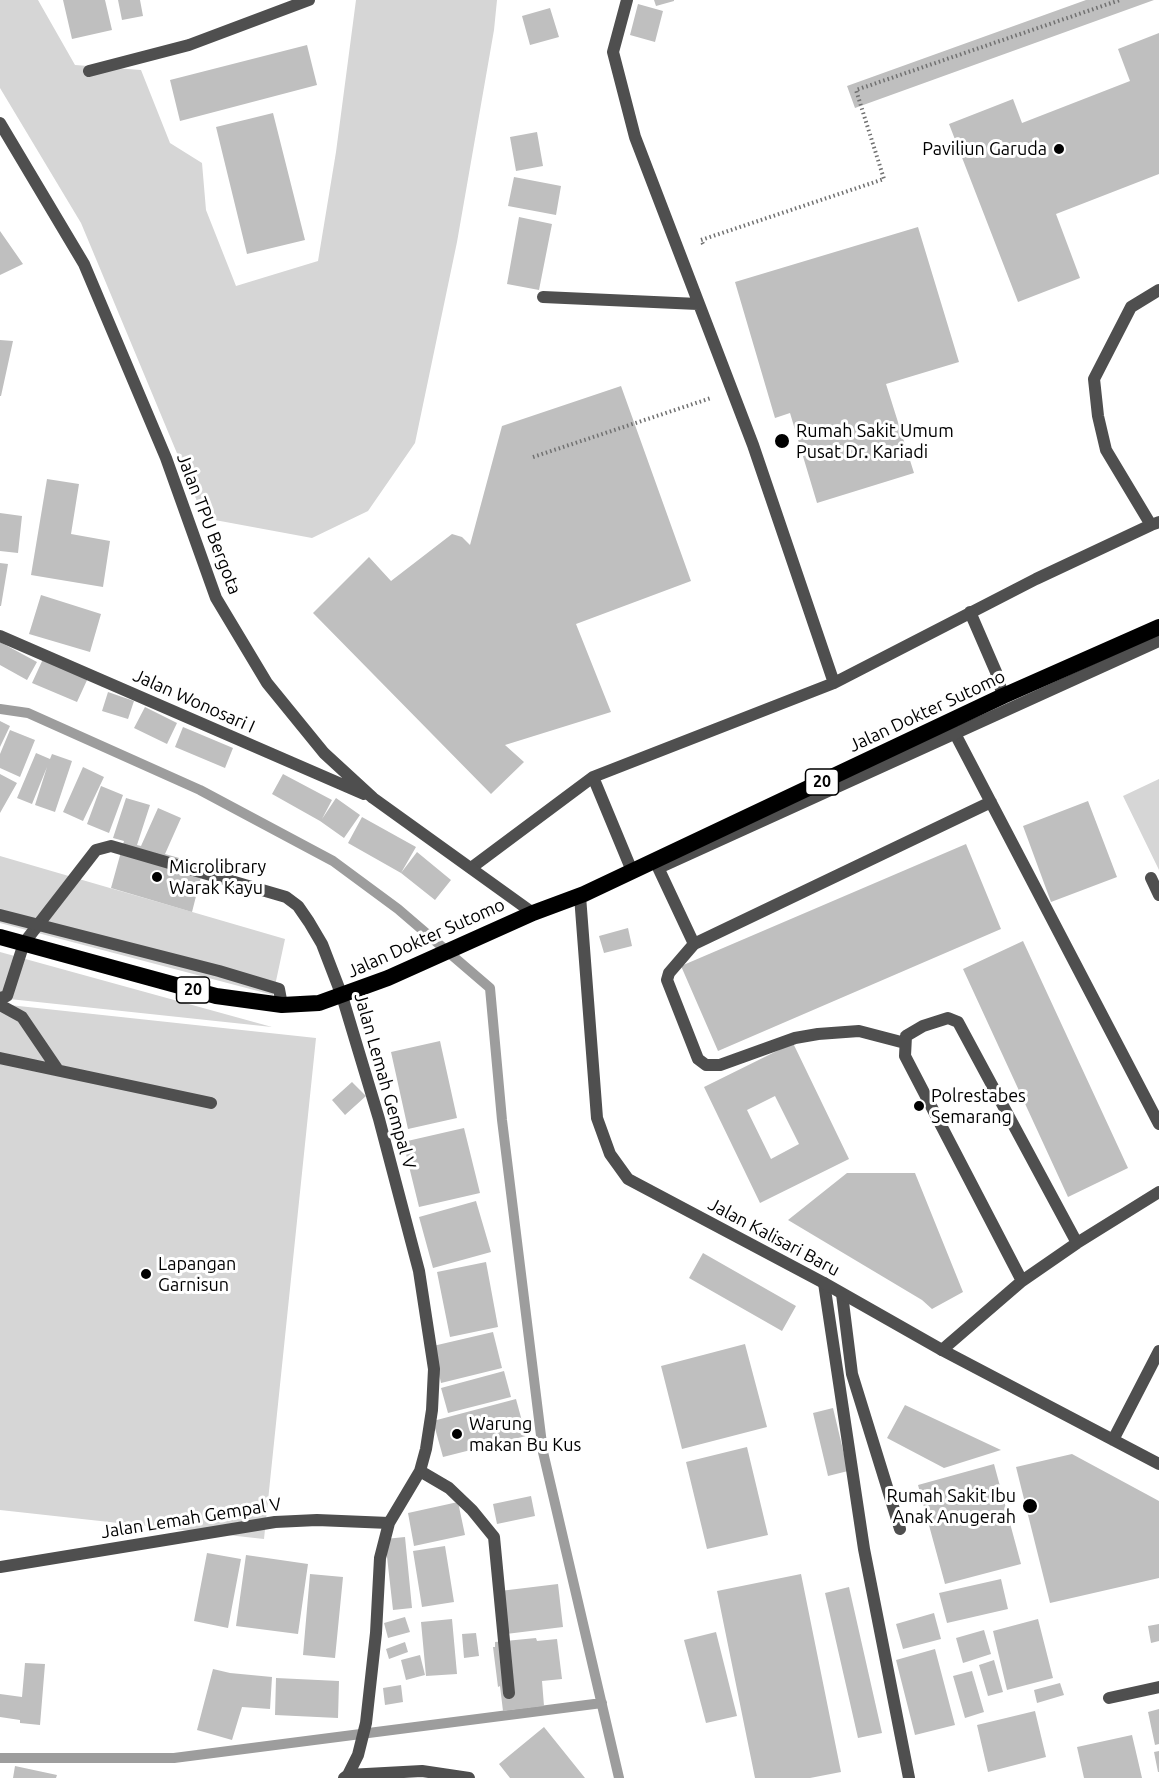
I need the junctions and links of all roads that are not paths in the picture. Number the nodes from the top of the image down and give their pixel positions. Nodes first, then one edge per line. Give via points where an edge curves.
1 (309, 0) edge
2 (627, 0) edge
3 (89, 72) dead end
4 (0, 123) edge
5 (1159, 290) edge
6 (543, 297) dead end
7 (698, 304) junction
8 (1155, 524) edge
9 (970, 612) junction
10 (1159, 627) edge
11 (0, 636) edge
12 (1159, 641) edge
13 (834, 683) junction
14 (1003, 696) junction
15 (952, 727) junction
16 (593, 777) junction
17 (373, 798) junction
18 (991, 802) junction
19 (656, 865) junction
20 (471, 868) junction
21 (632, 871) junction
22 (1151, 878) dead end
23 (582, 895) junction
24 (1159, 895) edge
25 (533, 913) junction
26 (0, 915) edge
27 (37, 925) junction
28 (0, 937) edge
29 (24, 943) junction
30 (694, 944) junction
31 (342, 996) junction
32 (0, 998) edge
33 (0, 1005) edge
34 (282, 1005) junction
35 (905, 1043) junction
36 (0, 1058) edge
37 (58, 1070) junction
38 (211, 1103) dead end
39 (1159, 1124) edge
40 (1159, 1192) edge
41 (1077, 1243) junction
42 (1022, 1281) junction
43 (824, 1283) junction
44 (842, 1294) junction
45 (942, 1350) junction
46 (1159, 1351) edge
47 (1113, 1440) junction
48 (1159, 1464) edge
49 (420, 1471) junction
50 (389, 1522) junction
51 (900, 1529) dead end
52 (0, 1567) edge
53 (1159, 1687) edge
54 (509, 1693) dead end
55 (1109, 1698) dead end
56 (346, 1776) edge
57 (469, 1778) edge
58 (909, 1778) edge

1 - 3 street via 189,45
2 - 7 street via 613,51 617,71 634,137
4 - 17 street, Jalan TPU Bergota via 84,264 165,458 216,598 267,683 324,753
5 - 8 street via 1131,308 1094,379 1106,450
6 - 7 street
7 - 13 street via 773,502
8 - 9 street
9 - 13 street
9 - 14 street
10 - 14 highway, Jalan Dokter Sutomo / 20
11 - 17 street, Jalan Wonosari I
12 - 15 street, Jalan Dokter Sutomo
13 - 16 street
14 - 15 highway, Jalan Dokter Sutomo / 20
15 - 18 street
15 - 19 highway, Jalan Dokter Sutomo / 20
16 - 20 street
16 - 21 street
17 - 20 street, Jalan TPU Bergota
18 - 30 street
18 - 39 street
19 - 21 highway, Jalan Dokter Sutomo / 20
19 - 23 street, Jalan Dokter Sutomo via 585,899
19 - 30 street
20 - 25 street, Jalan TPU Bergota
21 - 23 highway, Jalan Dokter Sutomo / 20
22 - 24 street
23 - 25 highway, Jalan Dokter Sutomo / 20
23 - 43 street, Jalan Kalisari Baru via 597,1118 610,1154 628,1179
25 - 31 highway, Jalan Dokter Sutomo / 20
26 - 27 street
27 - 29 street, Jalan Lemah Gempal V
27 - 31 street, Jalan Lemah Gempal V via 96,850 111,846 286,897 298,906 314,929
27 - 34 street via 279,989
28 - 29 highway, Jalan Dokter Sutomo / 20
29 - 32 street, Jalan Lemah Gempal V via 7,996
29 - 34 highway, Jalan Dokter Sutomo / 20 via 216,996
30 - 35 street via 667,980 698,1059 706,1065 720,1065 795,1038 818,1034 859,1031
31 - 34 highway, Jalan Dokter Sutomo / 20 via 319,1003
31 - 49 street, Jalan Lemah Gempal V via 385,1138 419,1271 434,1369 432,1410
33 - 37 street via 22,1017
35 - 41 street via 906,1036 923,1026 948,1018 958,1022
35 - 42 street via 905,1056
36 - 37 street
37 - 38 street
40 - 41 street
41 - 42 street
42 - 45 street
43 - 44 street, Jalan Kalisari Baru
43 - 58 street via 864,1549
44 - 45 street, Jalan Kalisari Baru
44 - 51 street via 852,1374
45 - 47 street, Jalan Kalisari Baru
46 - 47 street
47 - 48 street, Jalan Kalisari Baru
49 - 50 street, Jalan Lemah Gempal V
49 - 54 street via 449,1488 494,1537
50 - 52 street, Jalan Lemah Gempal V via 275,1522
50 - 56 street, Jalan Lemah Gempal V via 380,1558 366,1723 358,1755
53 - 55 street
56 - 57 street via 422,1771

